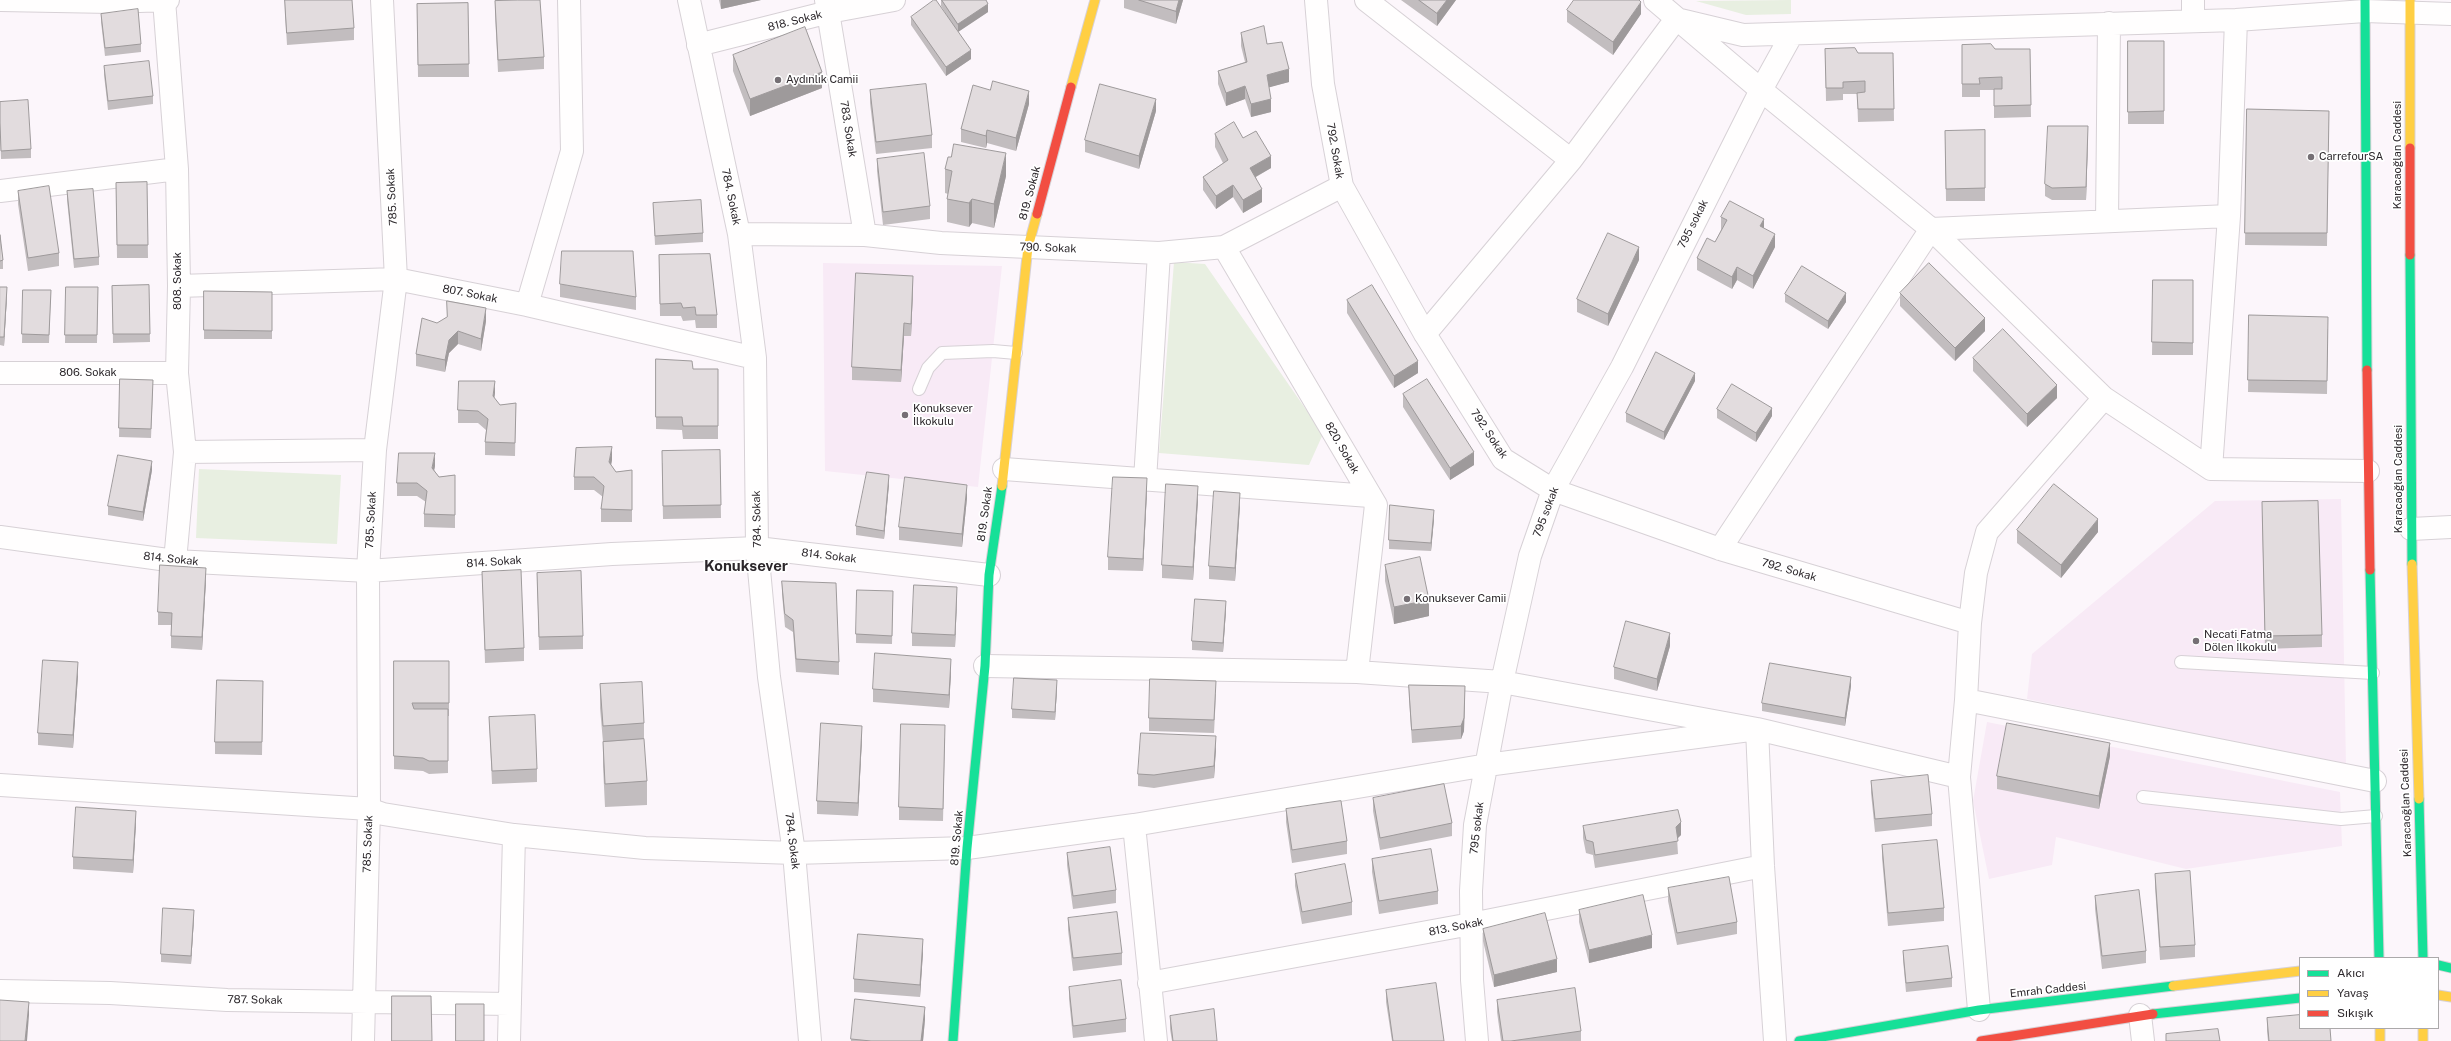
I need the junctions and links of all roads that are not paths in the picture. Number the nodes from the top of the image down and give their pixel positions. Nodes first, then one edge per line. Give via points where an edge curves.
1 (1, 0) edge
2 (164, 0) edge
3 (168, 0) edge
4 (382, 0) edge
5 (568, 0) edge
6 (689, 0) edge
7 (894, 0) edge
8 (1095, 0) edge
9 (1316, 0) edge
10 (1366, 0) edge
11 (1655, 0) edge
12 (111, 1) edge
13 (2365, 5) edge
14 (827, 6) edge
15 (2410, 7) edge
16 (2193, 10) edge
17 (2451, 14) edge
18 (1676, 18) junction
19 (2236, 20) junction
20 (2109, 23) junction
21 (1792, 34) junction
22 (698, 45) junction
23 (1761, 90) junction
24 (1571, 160) junction
25 (177, 169) junction
26 (1342, 186) junction
27 (0, 192) edge
28 (2229, 216) junction
29 (2107, 221) junction
30 (1931, 229) junction
31 (739, 234) junction
32 (865, 235) junction
33 (1028, 247) junction
34 (1224, 247) junction
35 (1159, 253) junction
36 (396, 279) junction
37 (179, 286) junction
38 (527, 305) junction
39 (1425, 334) junction
40 (1016, 353) junction
41 (755, 358) junction
42 (0, 373) edge
43 (177, 373) junction
44 (919, 389) dead end
45 (2104, 398) junction
46 (375, 450) junction
47 (185, 452) junction
48 (1004, 469) junction
49 (2211, 469) junction
50 (2368, 471) junction
51 (1145, 480) junction
52 (1554, 490) junction
53 (1370, 496) junction
54 (2451, 528) edge
55 (2410, 529) junction
56 (0, 537) edge
57 (757, 548) junction
58 (1720, 549) junction
59 (175, 561) junction
60 (368, 571) junction
61 (989, 575) junction
62 (1970, 623) junction
63 (2180, 662) dead end
64 (985, 666) junction
65 (1357, 672) junction
66 (2373, 673) junction
67 (1502, 682) junction
68 (1966, 700) junction
69 (1757, 729) junction
70 (1487, 765) junction
71 (1959, 778) junction
72 (2375, 781) junction
73 (0, 785) edge
74 (2143, 797) dead end
75 (369, 809) junction
76 (2376, 816) junction
77 (1134, 825) junction
78 (514, 835) junction
79 (968, 848) junction
80 (794, 853) junction
81 (1763, 866) junction
82 (1471, 924) junction
83 (2379, 957) edge
84 (2423, 957) edge
85 (2439, 965) edge
86 (2451, 968) edge
87 (2299, 972) edge
88 (1149, 983) junction
89 (0, 991) edge
90 (2439, 995) edge
91 (2451, 997) edge
92 (2299, 998) edge
93 (364, 1002) junction
94 (510, 1004) junction
95 (1979, 1010) junction
96 (2140, 1015) junction
97 (2380, 1029) edge
98 (2423, 1029) edge
99 (363, 1041) edge
100 (509, 1041) edge
101 (810, 1041) edge
102 (953, 1041) edge
103 (1156, 1041) edge
104 (1478, 1041) edge
105 (1775, 1041) edge
106 (1799, 1041) edge
107 (1981, 1041) edge
108 (2143, 1041) edge
109 (2380, 1041) edge
110 (2423, 1041) edge

1 - 12 street
2 - 3 street
2 - 12 street
2 - 25 street, 808. Sokak
4 - 36 street, 785. Sokak
5 - 38 street via 572,150
6 - 22 street, 784. Sokak
7 - 14 street, 818. Sokak
8 - 33 street, 819. Sokak
9 - 26 street, 792. Sokak via 1323,84
10 - 24 street
11 - 18 street
13 - 15 street
13 - 19 street
13 - 50 street
14 - 22 street, 818. Sokak
14 - 32 street, 783. Sokak
15 - 17 street
15 - 55 street, Karacaoğlan Caddesi
16 - 19 street
16 - 20 street
18 - 21 street via 1743,35
18 - 23 street
18 - 24 street
19 - 28 street
20 - 21 street
20 - 29 street
21 - 23 street, 795 sokak
22 - 31 street, 784. Sokak
23 - 30 street
23 - 52 street, 795 sokak via 1622,367
24 - 39 street
25 - 27 street
25 - 37 street, 808. Sokak
26 - 34 street, 790. Sokak
26 - 39 street, 792. Sokak
28 - 29 street
28 - 49 street
29 - 30 street
30 - 45 street
30 - 58 street
31 - 32 street, 790. Sokak
31 - 41 street, 784. Sokak
32 - 33 street, 790. Sokak via 941,243
33 - 35 street, 790. Sokak
33 - 40 street, 819. Sokak
34 - 35 street, 790. Sokak
34 - 53 street, 820. Sokak
35 - 51 street
36 - 37 street, 807. Sokak
36 - 38 street, 807. Sokak
36 - 46 street, 785. Sokak
37 - 43 street, 808. Sokak
38 - 41 street, 807. Sokak
39 - 52 street, 792. Sokak via 1503,459
40 - 44 lane via 942,353 928,368
40 - 48 street, 819. Sokak
41 - 57 street, 784. Sokak
42 - 43 street, 806. Sokak
43 - 47 street, 808. Sokak
45 - 49 street
45 - 62 street via 1987,532 1976,573
46 - 47 street
46 - 60 street, 785. Sokak
47 - 59 street, 808. Sokak
48 - 51 street
48 - 61 street, 819. Sokak
49 - 50 street
50 - 66 street
51 - 53 street
52 - 58 street, 792. Sokak
52 - 67 street, 795 sokak via 1530,556
53 - 65 street, 820. Sokak via 1376,506
54 - 55 street
55 - 84 street, Karacaoğlan Caddesi
56 - 59 street, 814. Sokak
57 - 60 street, 814. Sokak via 612,554
57 - 61 street, 814. Sokak
57 - 80 street, 784. Sokak via 768,677
58 - 62 street, 792. Sokak
59 - 60 street, 814. Sokak
60 - 75 street, 785. Sokak
61 - 64 street, 819. Sokak
62 - 68 street
63 - 66 lane
64 - 65 street
64 - 79 street, 819. Sokak
65 - 67 street
66 - 72 street
67 - 69 street
67 - 70 street, 795 sokak
68 - 71 street
68 - 72 street
69 - 70 street
69 - 71 street
69 - 81 street
70 - 77 street
70 - 82 street, 795 sokak via 1475,825
71 - 95 street
72 - 76 street
73 - 75 street
74 - 76 lane via 2341,819
75 - 78 street via 382,814
75 - 93 street, 785. Sokak
76 - 83 street
77 - 79 street
77 - 88 street
78 - 80 street via 645,848
78 - 94 street
79 - 80 street
79 - 102 street, 819. Sokak
80 - 101 street, 784. Sokak
81 - 82 street, 813. Sokak
81 - 105 street
82 - 88 street, 813. Sokak
82 - 104 street, 795 sokak via 1472,980
85 - 86 street
87 - 95 street, Emrah Caddesi
88 - 103 street
89 - 93 street, 787. Sokak via 110,993 227,1000
90 - 91 street
92 - 96 street
93 - 94 street, 787. Sokak
93 - 99 street, 785. Sokak
94 - 100 street
95 - 106 street, Emrah Caddesi
96 - 107 street
96 - 108 street
97 - 109 street
98 - 110 street

